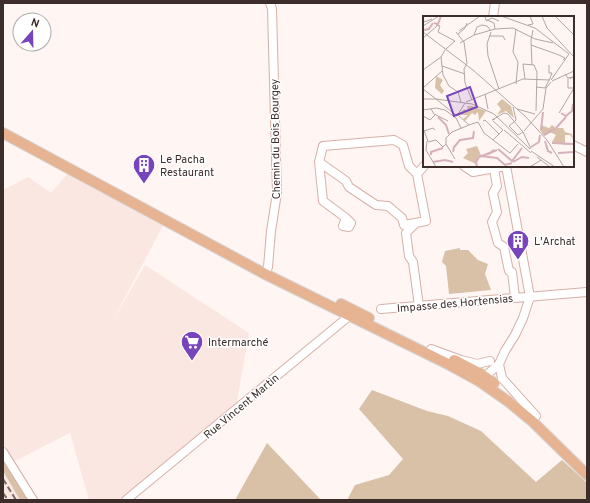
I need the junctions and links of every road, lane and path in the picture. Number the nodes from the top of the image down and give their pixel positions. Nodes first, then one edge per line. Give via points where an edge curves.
1 (270, 3) edge
2 (495, 3) edge
3 (493, 16) edge
4 (3, 126) edge
5 (3, 133) edge
6 (574, 145) edge
7 (587, 152) edge
8 (319, 162) junction
9 (423, 167) edge
10 (465, 167) edge
11 (502, 167) edge
12 (506, 167) edge
13 (494, 169) junction
14 (417, 174) junction
15 (346, 218) dead end
16 (416, 223) junction
17 (266, 270) junction
18 (587, 292) edge
19 (515, 297) junction
20 (530, 297) junction
21 (419, 306) junction
22 (381, 309) dead end
23 (353, 314) junction
24 (431, 349) junction
25 (493, 365) junction
26 (482, 378) junction
27 (536, 416) junction
28 (3, 452) edge
29 (587, 465) edge
30 (587, 474) edge
31 (33, 500) edge
32 (126, 500) edge

1 - 17 street, Chemin du Bois Bourgey via 277,194
2 - 3 street
4 - 17 main road
5 - 17 main road
6 - 7 street
8 - 14 street via 323,146 394,140 403,145 409,166
8 - 15 street via 323,201
8 - 16 street via 346,181 349,187 376,204 388,206 402,218 404,225
9 - 14 street
10 - 13 street via 472,172
11 - 13 street
12 - 20 street
13 - 19 street via 497,186 493,193 497,212 492,222 498,243 504,247 509,271 512,272
14 - 16 street via 426,221
16 - 21 street via 406,234
17 - 23 main road
18 - 20 street, Impasse des Hortensias
19 - 20 street, Impasse des Hortensias
19 - 21 street, Impasse des Hortensias
20 - 25 street via 515,335
21 - 22 street, Impasse des Hortensias
23 - 24 main road
23 - 26 main road via 448,364
23 - 32 street, Rue Vincent Martin
24 - 25 street via 461,360
24 - 26 main road
25 - 26 street
25 - 27 street
26 - 27 main road via 513,397
26 - 30 main road via 532,421
27 - 29 main road
28 - 31 street

